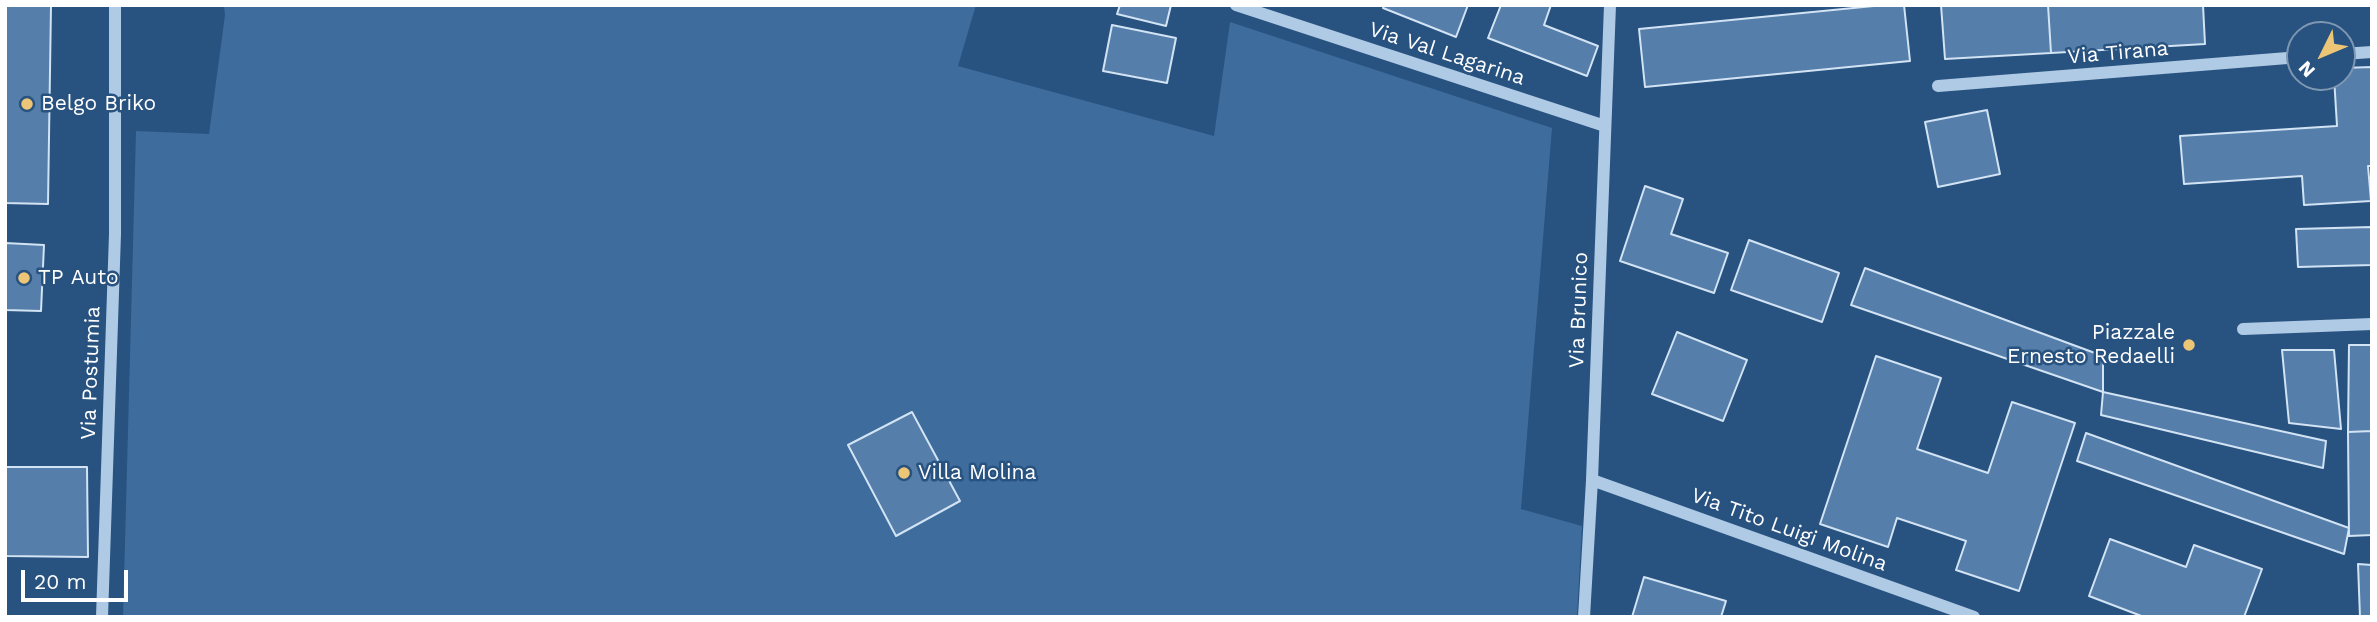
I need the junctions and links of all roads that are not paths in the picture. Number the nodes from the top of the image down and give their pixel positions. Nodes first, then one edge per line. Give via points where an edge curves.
1 (115, 5) edge
2 (1236, 5) edge
3 (1610, 5) edge
4 (2286, 58) edge
5 (1938, 86) dead end
6 (1605, 126) junction
7 (2372, 324) edge
8 (2243, 329) dead end
9 (1592, 480) junction
10 (102, 617) edge
11 (1584, 617) edge
12 (1974, 617) edge

1 - 10 street, Via Postumia via 115,234
2 - 6 street, Via Val Lagarina
3 - 6 street, Via Brunico
4 - 5 street, Via Tirana
6 - 9 street, Via Brunico
7 - 8 street
9 - 11 street, Via Brunico
9 - 12 street, Via Tito Luigi Molina

